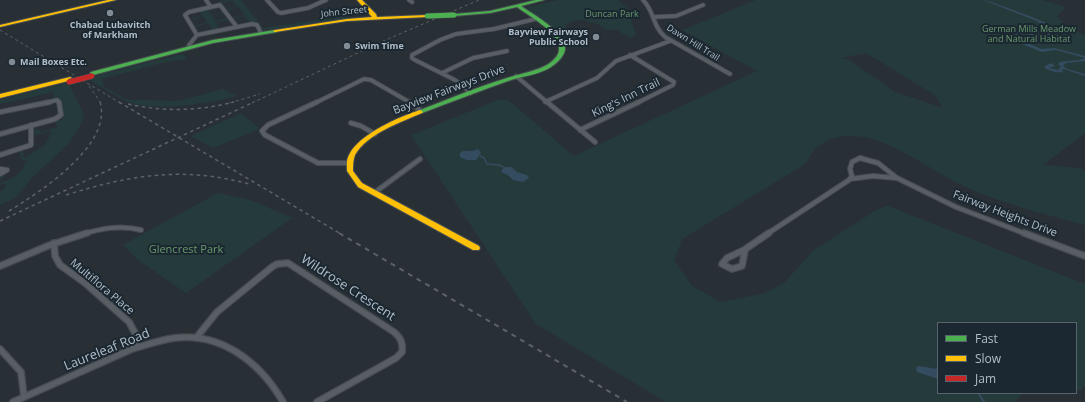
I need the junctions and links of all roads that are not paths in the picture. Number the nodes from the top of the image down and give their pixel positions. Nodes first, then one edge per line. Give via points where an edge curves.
1 (109, 0) edge
2 (206, 0) edge
3 (267, 0) edge
4 (326, 0) edge
5 (359, 0) edge
6 (542, 0) edge
7 (643, 0) edge
8 (703, 5) dead end
9 (518, 6) junction
10 (210, 7) junction
11 (653, 17) junction
12 (375, 18) junction
13 (535, 19) junction
14 (0, 26) edge
15 (237, 27) junction
16 (261, 33) junction
17 (197, 35) junction
18 (670, 41) junction
19 (189, 45) dead end
20 (507, 51) dead end
21 (630, 55) junction
22 (442, 73) junction
23 (730, 74) dead end
24 (516, 76) junction
25 (471, 93) junction
26 (0, 97) edge
27 (545, 102) junction
28 (421, 111) junction
29 (0, 112) edge
30 (351, 123) dead end
31 (31, 125) junction
32 (580, 130) junction
33 (0, 134) edge
34 (375, 134) junction
35 (595, 142) dead end
36 (0, 154) edge
37 (420, 158) dead end
38 (349, 163) junction
39 (0, 169) edge
40 (0, 174) edge
41 (897, 178) junction
42 (849, 180) junction
43 (374, 193) junction
44 (141, 230) dead end
45 (54, 244) junction
46 (476, 248) dead end
47 (746, 250) junction
48 (1085, 256) edge
49 (0, 266) edge
50 (196, 338) junction
51 (138, 346) junction
52 (0, 349) edge
53 (24, 397) junction
54 (13, 402) edge
55 (283, 402) edge
56 (317, 402) edge

1 - 14 street
2 - 10 street
3 - 4 street via 281,13 307,8
5 - 12 street
6 - 9 street, John Street
7 - 11 street, Dawn Hill Trail via 650,7
8 - 11 street via 676,16
9 - 12 street, John Street, bridge via 484,13
9 - 13 street, Bayview Fairways Drive
10 - 15 street via 222,6
10 - 17 street via 185,14
11 - 18 street, Dawn Hill Trail via 658,31
12 - 16 street, John Street
13 - 22 street via 494,29 456,34 412,55 415,60
13 - 24 street, Bayview Fairways Drive via 559,38 562,44 561,51 550,65 535,72
15 - 16 street via 256,25
15 - 17 street
16 - 26 street, John Street, bridge via 213,42
17 - 19 street
18 - 21 street
18 - 23 street, Dawn Hill Trail
20 - 22 street via 472,58
21 - 27 street via 612,63 597,78
21 - 32 street, King's Inn Trail via 663,74 674,82 673,84
22 - 25 street
24 - 25 street, Bayview Fairways Drive
24 - 27 street
25 - 28 street, Bayview Fairways Drive
27 - 32 street
28 - 34 street, Bayview Fairways Drive
28 - 38 street via 412,103 364,79 262,130 265,135 316,162
29 - 31 street via 53,100 59,101 60,116
30 - 34 street
31 - 33 street
31 - 36 street via 31,145
32 - 35 street
34 - 38 street, Bayview Fairways Drive via 355,149
37 - 43 street
38 - 43 street via 354,180
39 - 40 street via 7,169
41 - 42 street, Fairway Heights Drive via 864,175
41 - 42 street, Fairway Heights Drive via 878,163 860,158 852,162 852,176
41 - 48 street, Fairway Heights Drive via 985,219
42 - 47 street, Fairway Heights Drive
43 - 46 street
44 - 45 street via 136,227 115,227
45 - 49 street
45 - 51 street, Multiflora Place via 55,256 60,265 129,322
47 - 47 street, Fairway Heights Drive via 725,258 722,264 735,269 742,266
50 - 51 street, Laureleaf Road via 166,340
50 - 55 street, Laureleaf Road via 216,341 236,350 268,379
50 - 56 street, Wildrose Crescent via 217,312 272,267 288,262 400,336 402,341 402,352 396,358
51 - 53 street, Laureleaf Road
52 - 53 street via 21,372 24,379
53 - 54 street, Laureleaf Road

